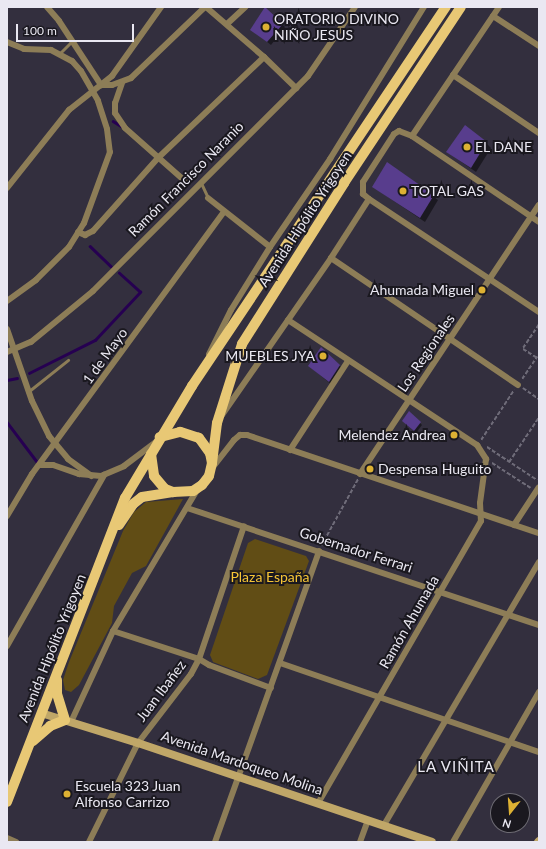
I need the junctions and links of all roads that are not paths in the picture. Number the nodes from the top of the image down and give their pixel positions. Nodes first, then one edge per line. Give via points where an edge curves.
1 (161, 7) edge
2 (205, 7) edge
3 (245, 7) edge
4 (355, 7) edge
5 (424, 7) edge
6 (446, 7) edge
7 (461, 7) edge
8 (499, 7) edge
9 (51, 8) edge
10 (493, 16) junction
11 (226, 24) junction
12 (72, 41) junction
13 (7, 42) edge
14 (539, 46) edge
15 (60, 53) junction
16 (264, 57) junction
17 (453, 75) junction
18 (122, 83) junction
19 (101, 85) junction
20 (296, 88) junction
21 (92, 90) junction
22 (539, 134) edge
23 (412, 136) junction
24 (159, 157) junction
25 (185, 181) dead end
26 (200, 182) junction
27 (7, 188) edge
28 (208, 198) joint
29 (369, 199) junction
30 (539, 205) edge
31 (224, 212) junction
32 (532, 217) junction
33 (539, 222) edge
34 (78, 232) junction
35 (270, 247) junction
36 (331, 258) junction
37 (490, 279) junction
38 (7, 301) edge
39 (539, 312) edge
40 (288, 320) junction
41 (7, 329) edge
42 (449, 339) junction
43 (16, 350) junction
44 (7, 352) edge
45 (68, 360) dead end
46 (348, 361) junction
47 (518, 385) road end
48 (192, 386) junction
49 (29, 391) junction
50 (409, 400) junction
51 (217, 423) junction
52 (159, 439) junction
53 (55, 446) junction
54 (290, 450) junction
55 (151, 454) junction
56 (40, 465) junction
57 (211, 466) junction
58 (360, 474) junction
59 (104, 475) junction
60 (91, 476) junction
61 (197, 489) junction
62 (538, 489) edge
63 (174, 492) junction
64 (187, 508) junction
65 (480, 514) junction
66 (7, 516) edge
67 (514, 525) junction
68 (244, 526) junction
69 (539, 533) edge
70 (106, 550) junction
71 (319, 551) junction
72 (539, 562) edge
73 (441, 591) junction
74 (507, 614) junction
75 (539, 625) edge
76 (113, 631) junction
77 (7, 646) edge
78 (199, 659) junction
79 (280, 663) junction
80 (56, 676) junction
81 (271, 688) junction
82 (539, 692) edge
83 (380, 697) junction
84 (41, 713) junction
85 (68, 721) junction
86 (446, 721) junction
87 (138, 742) junction
88 (510, 742) junction
89 (28, 747) junction
90 (539, 752) edge
91 (239, 776) junction
92 (7, 802) edge
93 (318, 803) junction
94 (368, 820) junction
95 (384, 825) junction
96 (7, 838) edge
97 (16, 842) edge
98 (89, 842) edge
99 (215, 842) edge
100 (360, 842) edge
101 (432, 842) edge
102 (453, 842) edge

1 - 19 street via 112,76
2 - 11 street
2 - 18 street via 131,78
3 - 11 street
4 - 20 street, Ramón Francisco Naranio via 308,76
5 - 35 street via 330,159
6 - 48 main road, Avenida Hipólito Yrigoyen
7 - 51 main road, Avenida Hipólito Yrigoyen via 250,330 236,357
8 - 10 street
9 - 12 street
10 - 14 street
10 - 17 street
11 - 16 street
12 - 15 lane
12 - 19 street
13 - 15 street via 24,49
15 - 21 street via 81,71
16 - 20 street
16 - 24 street
17 - 22 street
17 - 23 street
18 - 19 street
18 - 24 street via 114,103 115,113 125,128
19 - 21 street
20 - 26 street, Ramón Francisco Naranio
21 - 27 street via 69,110
21 - 34 street via 103,113 110,152 99,185
23 - 29 street via 399,131 394,134 363,182 363,194
23 - 32 street
24 - 25 street
24 - 34 street via 93,231 85,235
26 - 28 lane
26 - 43 street, Ramón Francisco Naranio via 92,291 41,334
28 - 31 street
29 - 36 street
29 - 37 street
30 - 32 street, Los Regionales
31 - 35 street
31 - 53 street, 1 de Mayo
32 - 33 street
32 - 37 street, Los Regionales
34 - 38 street via 55,262
35 - 48 street via 231,310
36 - 40 street
36 - 42 street
37 - 39 street
37 - 42 street, Los Regionales
40 - 46 street
40 - 51 street
41 - 43 street
42 - 47 street
42 - 50 street, Los Regionales
43 - 44 street
43 - 49 street
45 - 49 lane
46 - 50 street
46 - 54 street
48 - 52 main road, Avenida Hipólito Yrigoyen
49 - 53 street
50 - 58 street, Los Regionales
50 - 65 street, Ramón Ahumada via 477,445 486,459
51 - 57 main road, Avenida Hipólito Yrigoyen
52 - 55 main road
52 - 57 main road via 180,432 199,438 208,449
52 - 59 street via 124,466
53 - 56 street, 1 de Mayo
53 - 60 street
54 - 57 street via 247,435 240,435
54 - 58 street
55 - 63 main road via 154,476 158,483
55 - 70 main road, Avenida Hipólito Yrigoyen via 125,498
56 - 60 street via 53,465
56 - 66 street, 1 de Mayo
57 - 61 main road via 206,481
58 - 65 street
59 - 60 street
59 - 77 street
61 - 63 main road via 183,493
61 - 64 street
62 - 67 street
63 - 70 main road, Avenida Hipólito Yrigoyen via 142,497 133,504
64 - 68 street, Gobernador Ferrari
64 - 76 street
65 - 67 street
65 - 73 street, Ramón Ahumada via 481,521
67 - 69 street
68 - 71 street, Gobernador Ferrari
68 - 78 street, Juan Ibañez
70 - 80 main road, Avenida Hipólito Yrigoyen
71 - 73 street, Gobernador Ferrari
71 - 79 street
72 - 74 street
73 - 74 street, Gobernador Ferrari
73 - 83 street, Ramón Ahumada
74 - 75 street, Gobernador Ferrari
74 - 86 street
76 - 78 street
76 - 85 street
78 - 81 street
78 - 87 street, Juan Ibañez via 191,674
79 - 81 street
79 - 83 street
80 - 84 main road, Avenida Hipólito Yrigoyen
80 - 85 main road via 57,693
81 - 91 street
82 - 88 street
83 - 86 street
83 - 93 street, Ramón Ahumada
84 - 85 street, Avenida Mardoqueo Molina
84 - 89 main road, Avenida Hipólito Yrigoyen
85 - 87 street, Avenida Mardoqueo Molina
85 - 89 main road via 37,735
86 - 88 street
86 - 95 street
87 - 91 street, Avenida Mardoqueo Molina
87 - 98 street, Juan Ibañez
88 - 90 street
88 - 102 street
89 - 92 main road, Avenida Hipólito Yrigoyen
91 - 93 street, Avenida Mardoqueo Molina
91 - 99 street
93 - 94 street, Avenida Mardoqueo Molina
94 - 95 street, Avenida Mardoqueo Molina
94 - 100 street
95 - 101 street, Avenida Mardoqueo Molina
96 - 97 street

